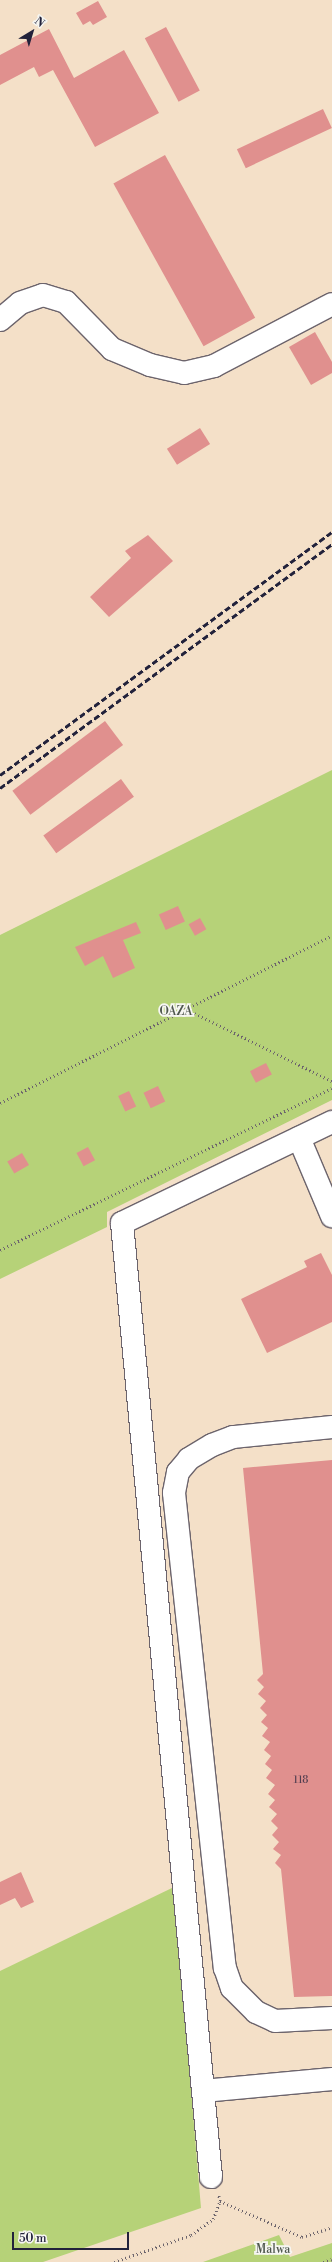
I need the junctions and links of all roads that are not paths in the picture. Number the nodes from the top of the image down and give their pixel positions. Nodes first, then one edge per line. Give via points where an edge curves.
1 (332, 304) edge
2 (0, 320) edge
3 (332, 1122) edge
4 (299, 1138) junction
5 (332, 1216) edge
6 (332, 1427) edge
7 (332, 2018) edge
8 (332, 2079) edge
9 (203, 2091) junction
10 (211, 2177) dead end

1 - 2 lane via 214,366 184,373 150,365 112,349 66,302 42,295 20,303
3 - 4 lane
4 - 5 lane
4 - 9 lane via 122,1223
6 - 7 lane via 233,1437 212,1445 189,1459 178,1472 174,1493 225,1968 232,1988 256,2012 275,2021
8 - 9 lane
9 - 10 lane

